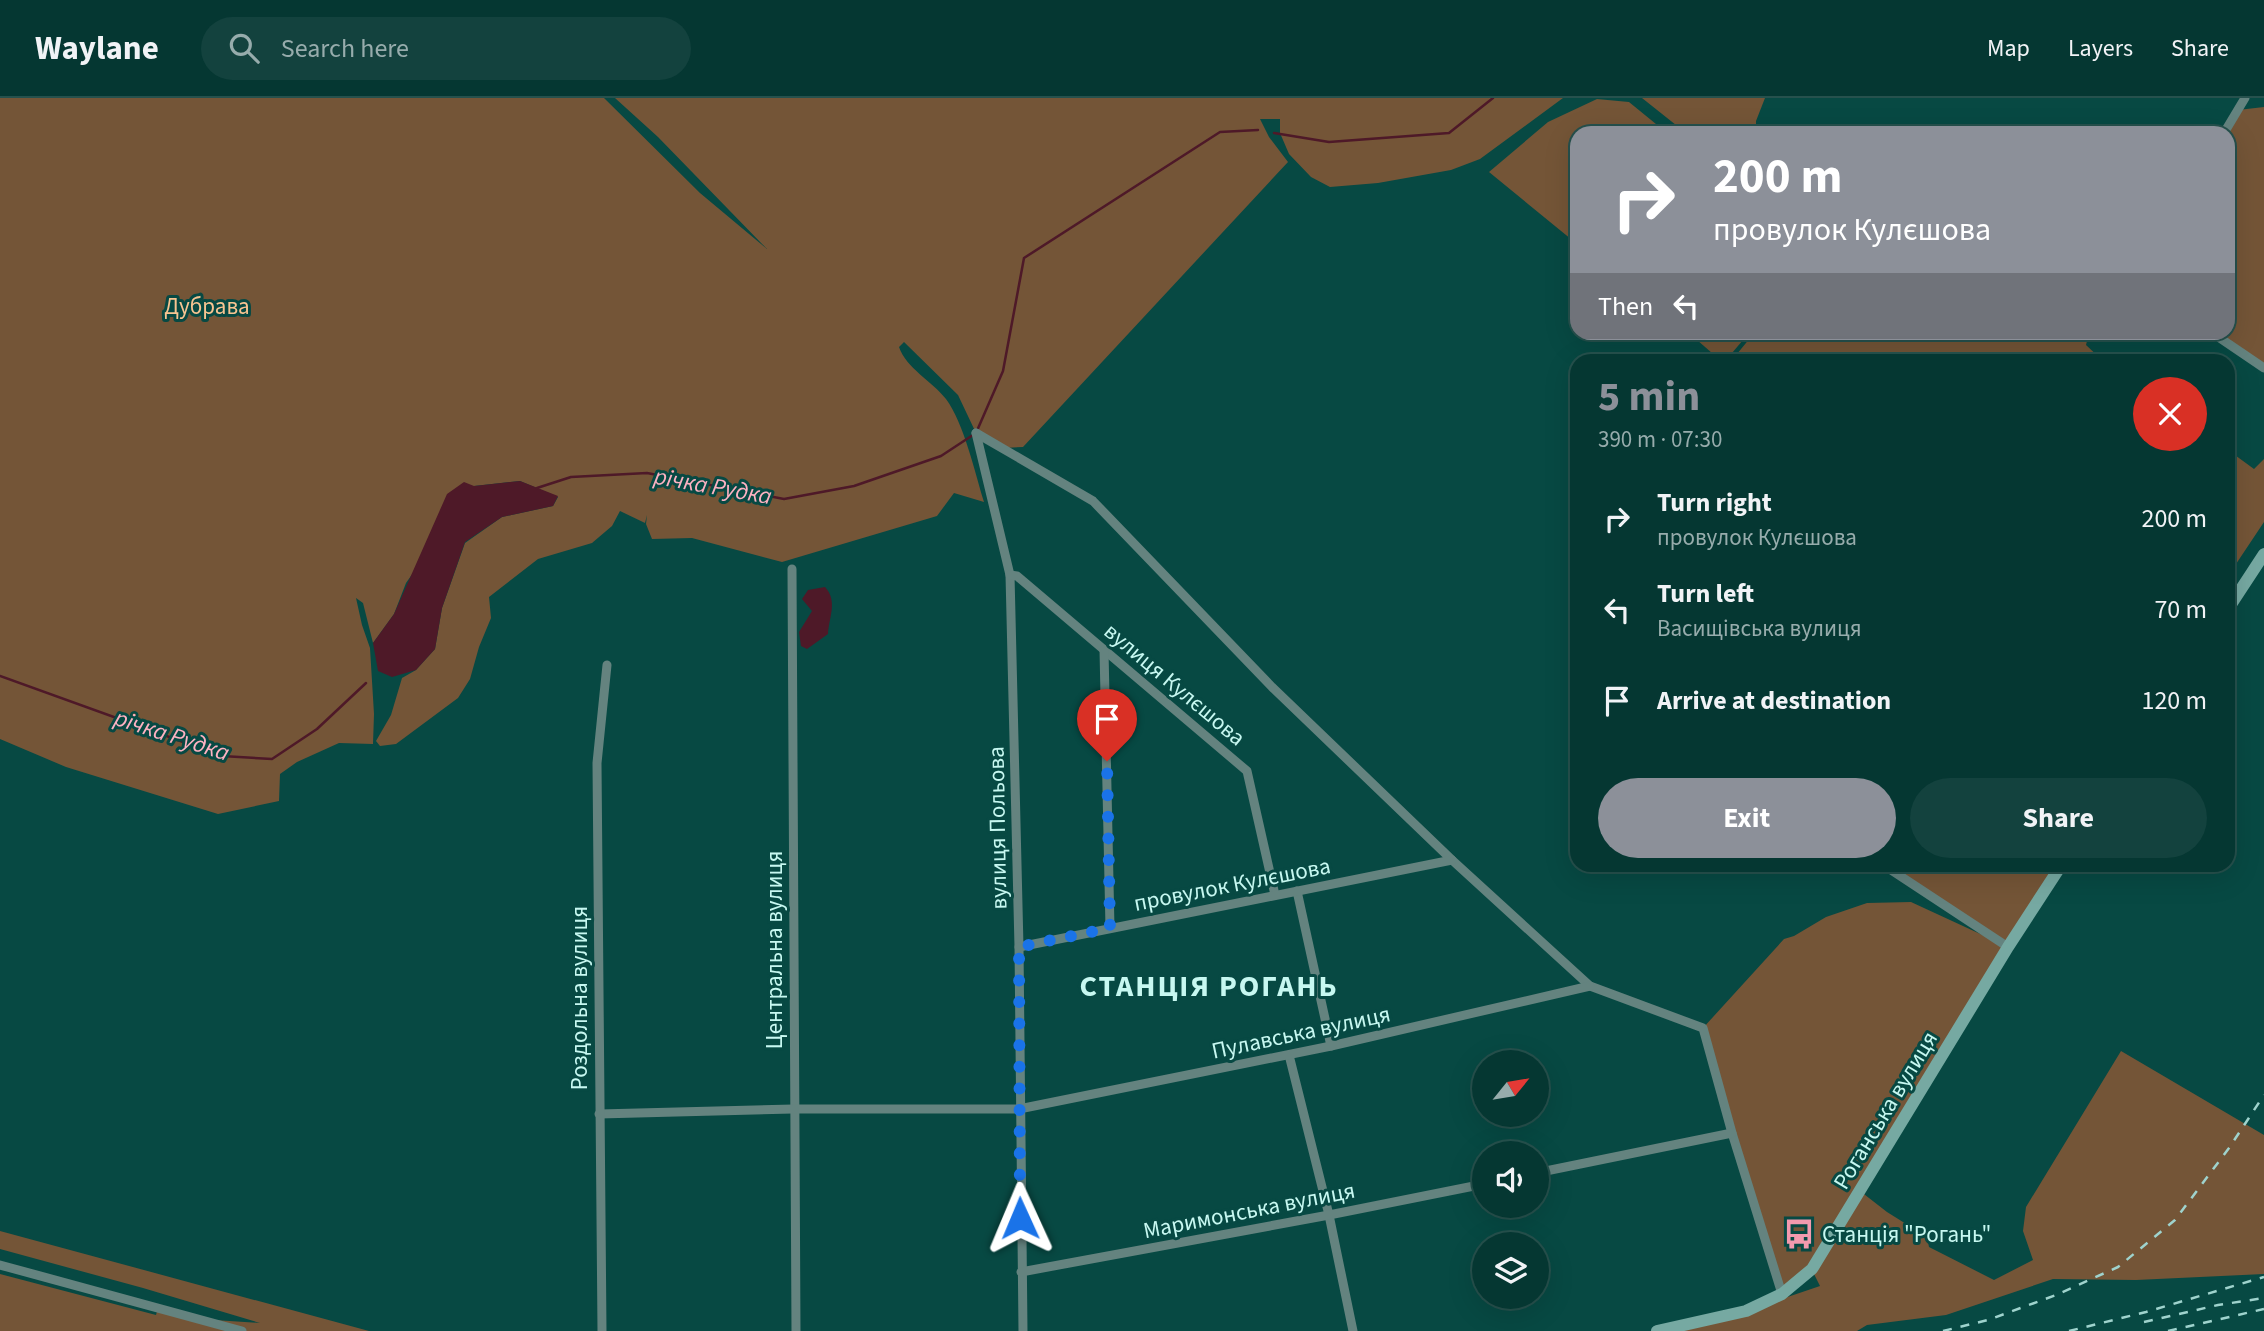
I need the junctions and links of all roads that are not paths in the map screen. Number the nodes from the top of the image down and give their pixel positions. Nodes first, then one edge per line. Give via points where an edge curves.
1 (2245, 98) edge
2 (2228, 126) edge
3 (2223, 340) edge
4 (2264, 368) edge
5 (2264, 554) edge
6 (792, 569) dead end
7 (1010, 575) junction
8 (2235, 598) edge
9 (1104, 650) junction
10 (607, 664) dead end
11 (1452, 860) junction
12 (1894, 872) edge
13 (2057, 872) edge
14 (1297, 891) junction
15 (1275, 895) junction
16 (1110, 928) junction
17 (1019, 947) junction
18 (2008, 947) junction
19 (1590, 986) junction
20 (1331, 1046) junction
21 (1289, 1055) junction
22 (793, 1109) junction
23 (1019, 1109) junction
24 (599, 1114) junction
25 (1732, 1133) junction
26 (1549, 1170) edge
27 (1472, 1186) edge
28 (1329, 1216) junction
29 (0, 1265) edge
30 (1021, 1272) junction
31 (1782, 1294) junction
32 (242, 1331) edge
33 (602, 1331) edge
34 (796, 1331) edge
35 (1023, 1331) edge
36 (1353, 1331) edge
37 (1657, 1331) edge

1 - 2 street
3 - 4 street
5 - 8 main road
6 - 22 street, Центральна вулиця
7 - 9 street, вулиця Кулєшова via 1017,576
7 - 11 street, вулиця Польова via 976,433 1093,501 1272,687
7 - 17 street, вулиця Польова
9 - 15 street, вулиця Кулєшова via 1247,771
9 - 16 street
10 - 24 street, Роздольна вулиця via 597,762
11 - 14 street, провулок Кулєшова
11 - 19 street
12 - 18 street
13 - 18 main road, Роганська вулиця
14 - 15 street, провулок Кулєшова
14 - 20 street
15 - 16 street, провулок Кулєшова
16 - 17 street, провулок Кулєшова
17 - 23 street, вулиця Польова
18 - 31 main road, Роганська вулиця via 1812,1269
19 - 20 street, Пулавська вулиця
19 - 25 street via 1703,1028
20 - 21 street, Пулавська вулиця
21 - 23 street, Пулавська вулиця
21 - 28 street
22 - 23 street, Пулавська вулиця
22 - 24 street, Пулавська вулиця
22 - 34 street, Центральна вулиця
23 - 30 street, вулиця Польова
24 - 33 street, Роздольна вулиця
25 - 26 street
25 - 31 street
27 - 28 street, Маримонська вулиця
28 - 30 street, Маримонська вулиця
28 - 36 street
29 - 32 street
30 - 35 street, вулиця Польова
31 - 37 main road, Роганська вулиця via 1746,1311

